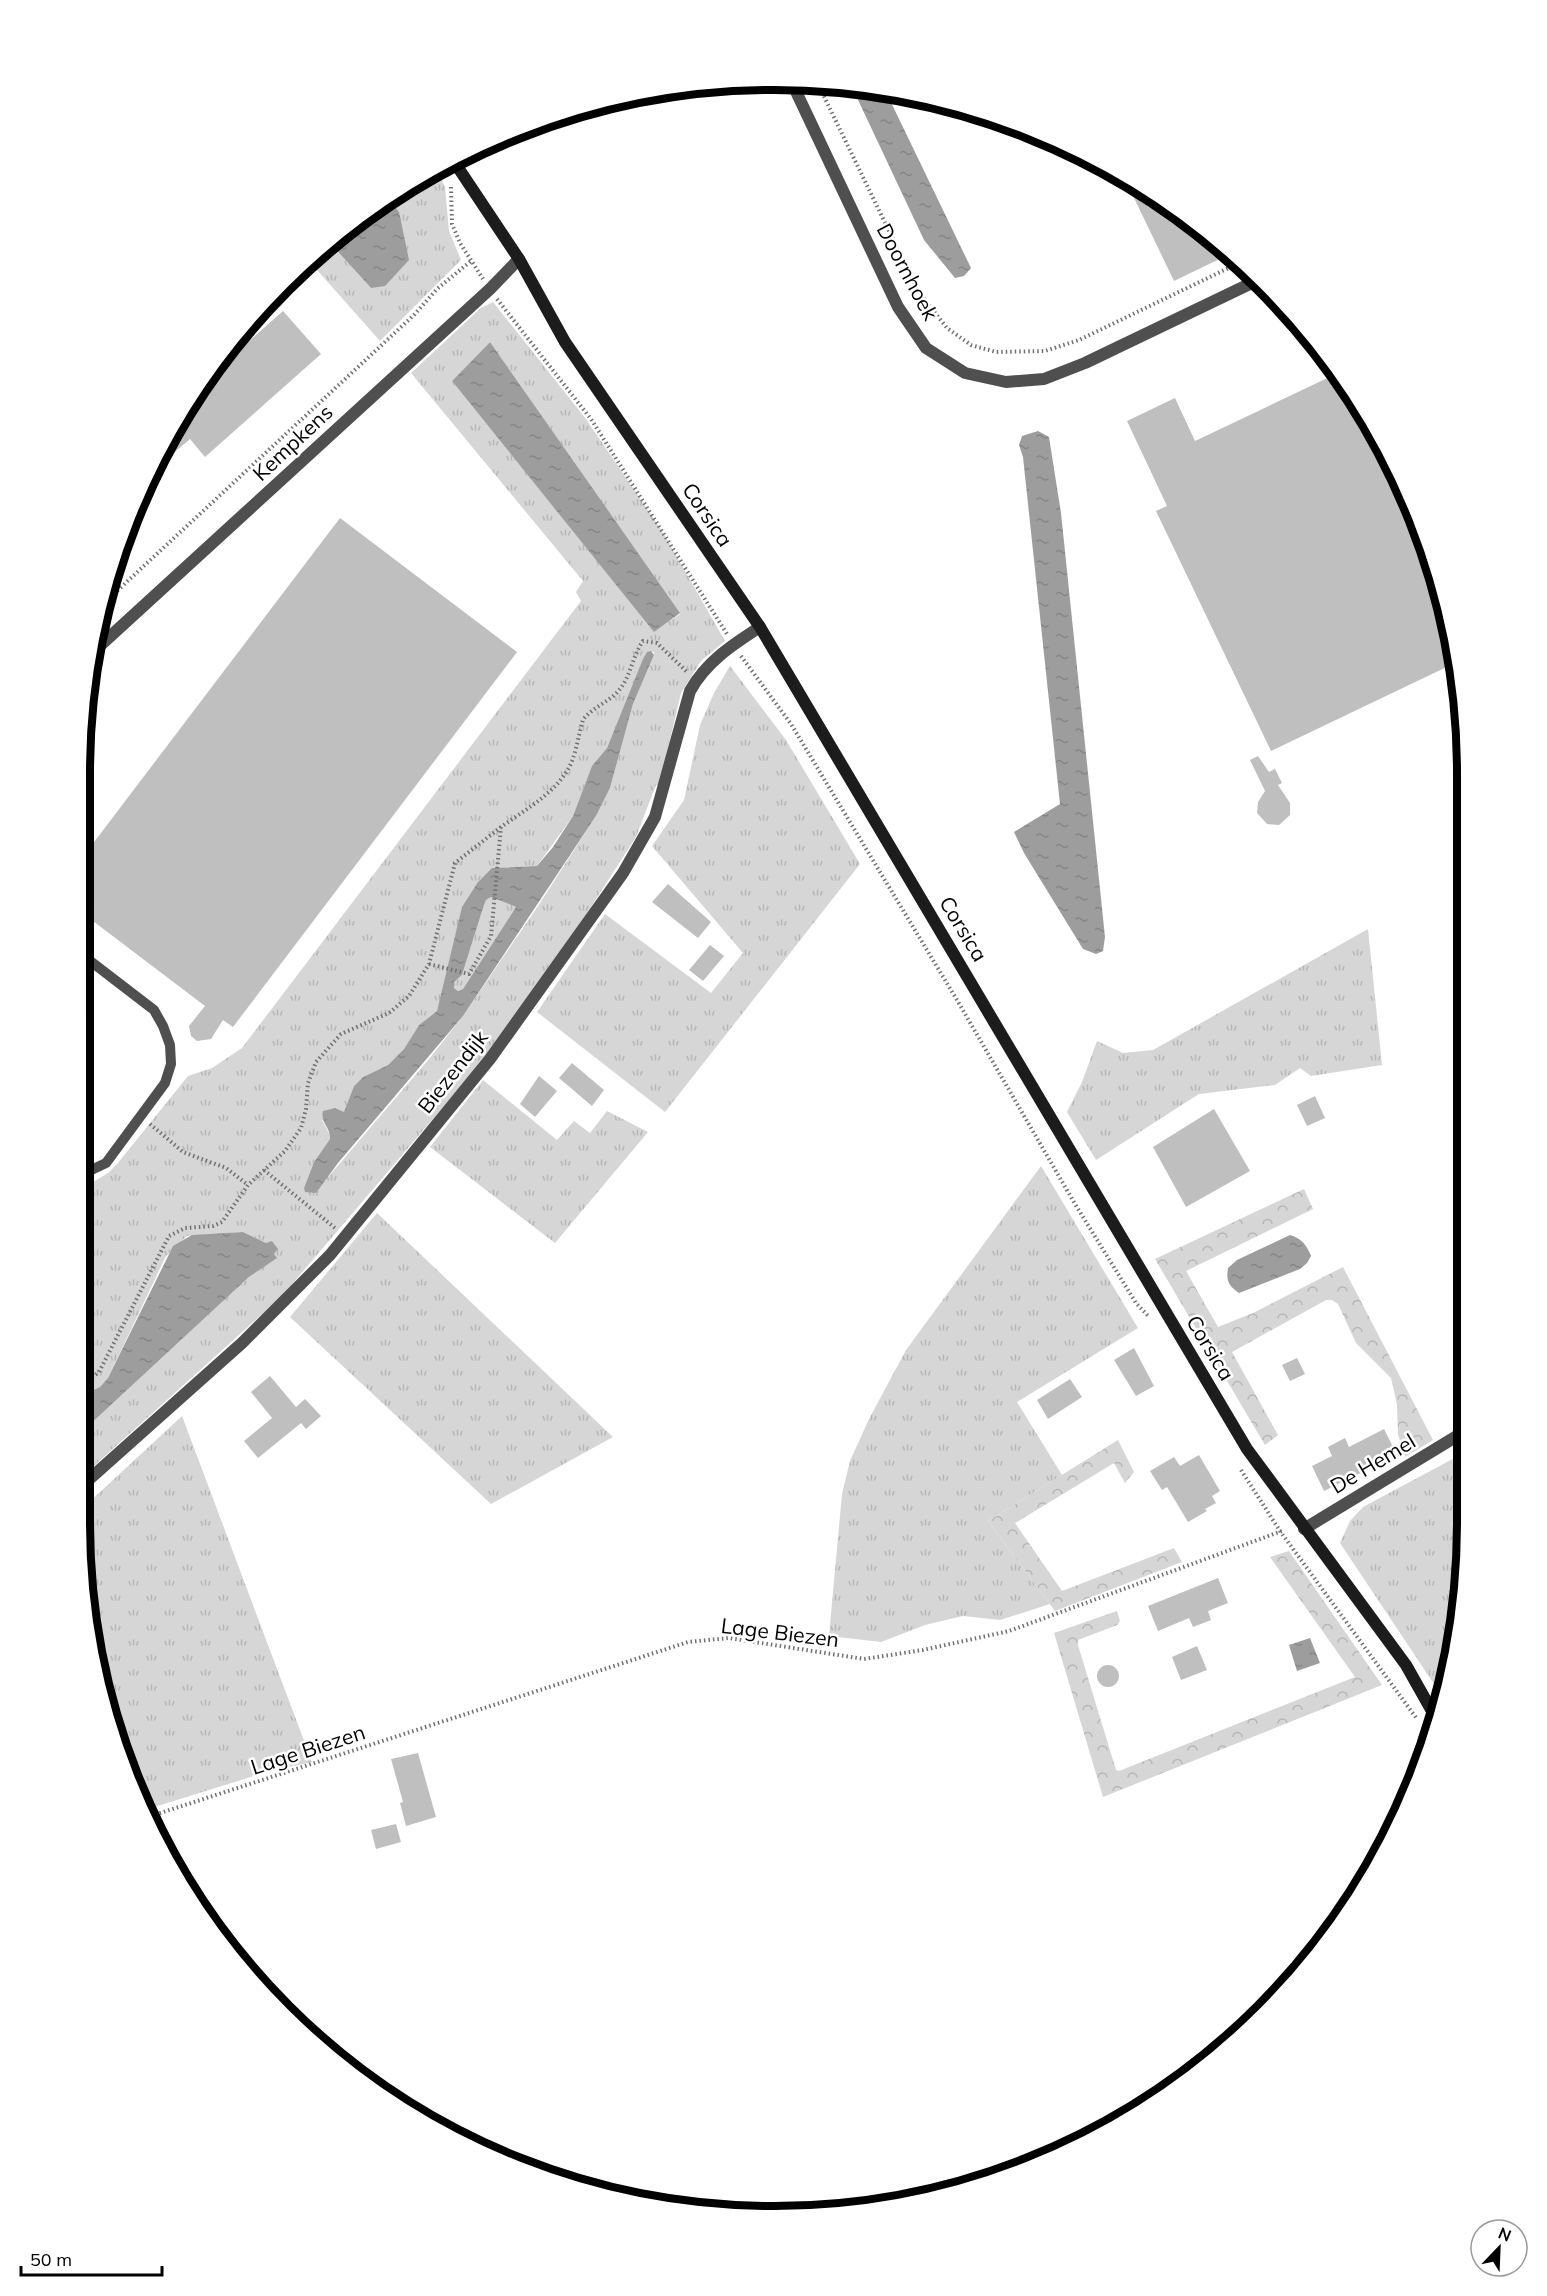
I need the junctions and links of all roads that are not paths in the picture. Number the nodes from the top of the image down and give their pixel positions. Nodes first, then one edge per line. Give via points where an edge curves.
1 (796, 90) edge
2 (458, 167) edge
3 (519, 259) junction
4 (1250, 284) edge
5 (760, 627) junction
6 (102, 643) edge
7 (90, 960) edge
8 (90, 1171) edge
9 (1457, 1436) edge
10 (90, 1479) edge
11 (1304, 1529) junction
12 (1431, 1709) edge

1 - 4 street, Doornhoek via 898,307 926,348 965,373 1006,382 1044,379
2 - 3 street, Corsica
3 - 5 street, Corsica via 565,342
3 - 6 street, Kempkens
5 - 10 street, Biezendijk via 732,644 704,669 690,691 655,817 490,1059 330,1255 242,1343
5 - 11 street, Corsica via 1247,1449
7 - 8 lane via 154,1010 170,1045 171,1064 165,1083 106,1163
9 - 11 street, De Hemel
11 - 12 street, Corsica via 1406,1665

